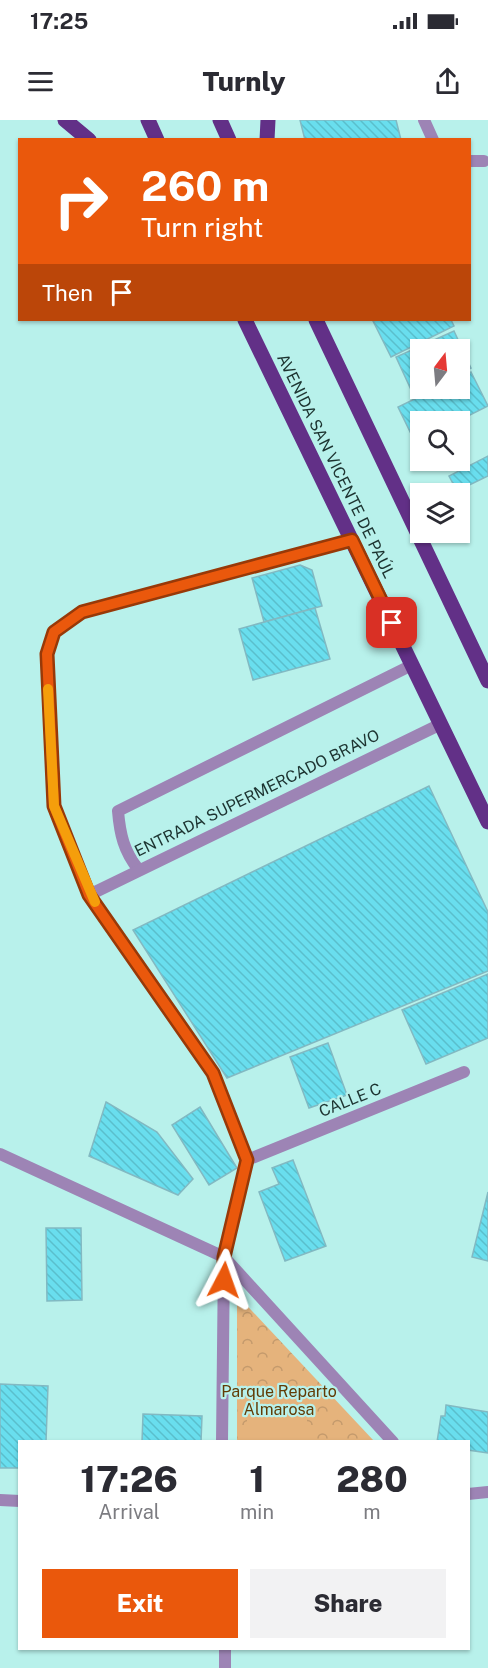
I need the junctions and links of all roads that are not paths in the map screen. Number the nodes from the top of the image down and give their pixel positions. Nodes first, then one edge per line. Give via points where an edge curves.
1 (65, 120) edge
2 (148, 120) edge
3 (220, 120) edge
4 (268, 120) edge
5 (424, 120) edge
6 (86, 138) edge
7 (156, 138) edge
8 (228, 138) edge
9 (267, 138) edge
10 (432, 138) edge
11 (471, 161) edge
12 (484, 161) dead end
13 (245, 321) edge
14 (316, 321) edge
15 (352, 540) junction
16 (412, 665) junction
17 (488, 681) edge
18 (441, 724) junction
19 (488, 822) edge
20 (138, 869) junction
21 (89, 895) junction
22 (464, 1072) dead end
23 (0, 1154) edge
24 (247, 1160) junction
25 (224, 1257) junction
26 (222, 1440) edge
27 (391, 1440) edge
28 (488, 1492) edge
29 (470, 1494) edge
30 (0, 1500) edge
31 (18, 1501) edge
32 (225, 1650) edge
33 (225, 1668) edge

1 - 6 main road
2 - 7 main road
3 - 8 main road
4 - 9 main road
5 - 10 street
11 - 12 street
13 - 15 main road, AVENIDA SAN VICENTE DE PAÚL
14 - 17 main road
15 - 16 main road, AVENIDA SAN VICENTE DE PAÚL
15 - 21 street via 82,612 54,632 47,654 54,806
16 - 18 main road, AVENIDA SAN VICENTE DE PAÚL
16 - 20 street via 118,812 126,853
18 - 19 main road, AVENIDA SAN VICENTE DE PAÚL
18 - 20 street, ENTRADA SUPERMERCADO BRAVO
20 - 21 street, ENTRADA SUPERMERCADO BRAVO
21 - 24 street via 213,1073
22 - 24 street, CALLE C
23 - 25 street
24 - 25 street
25 - 26 street
25 - 27 street
28 - 29 street
30 - 31 street
32 - 33 street

